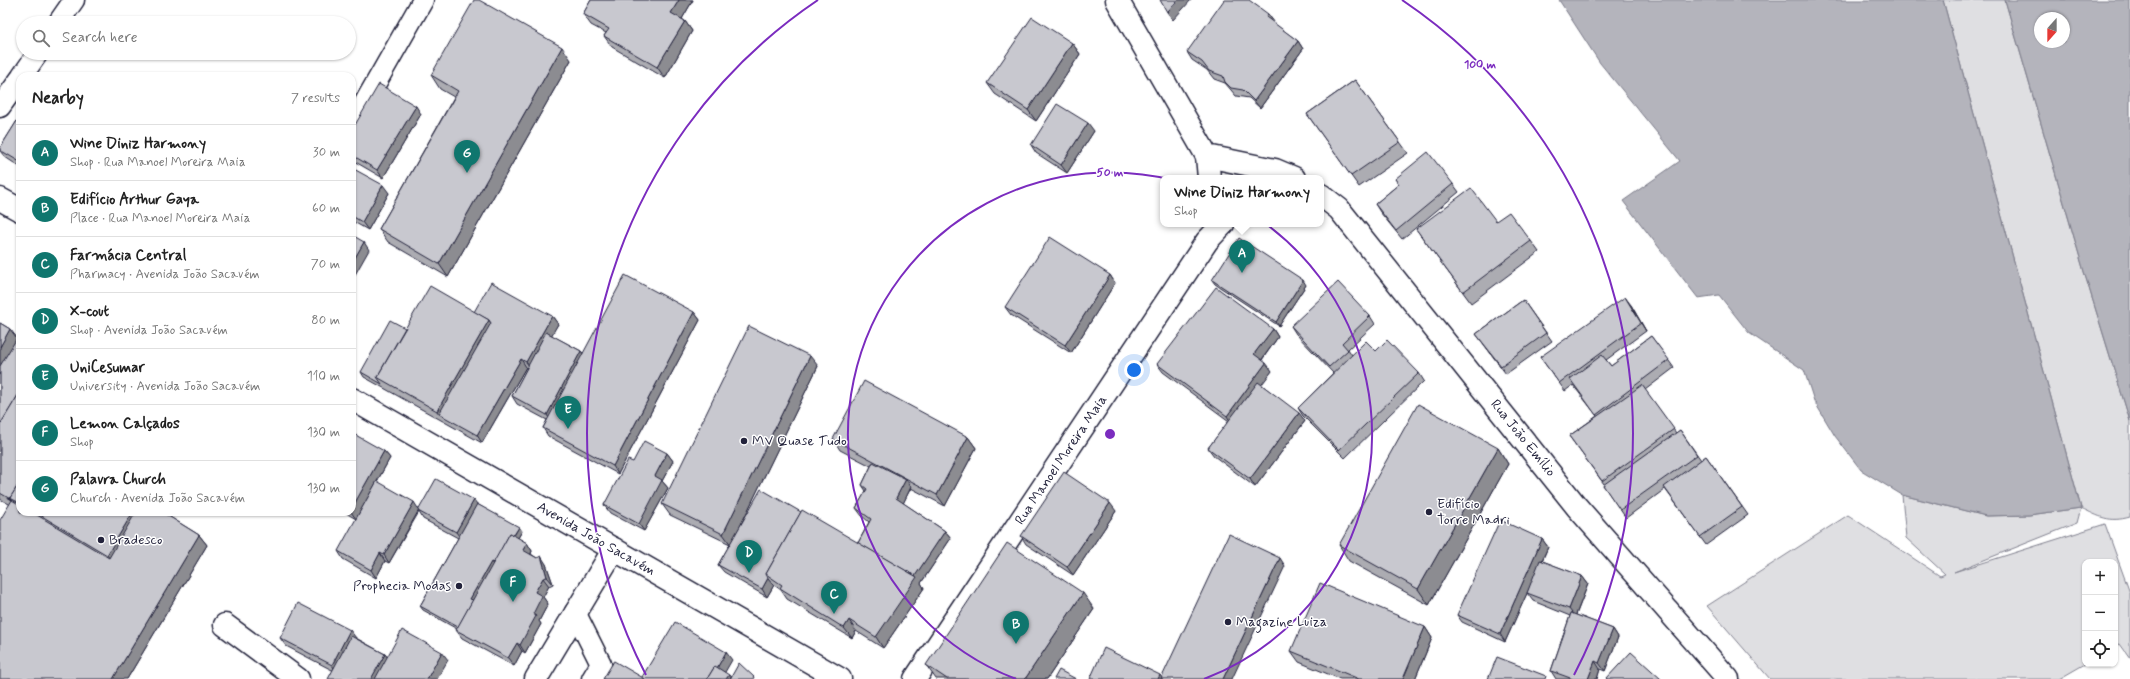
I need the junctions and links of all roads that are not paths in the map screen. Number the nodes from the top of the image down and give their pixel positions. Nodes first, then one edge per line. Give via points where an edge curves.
1 (74, 0) edge
2 (423, 0) edge
3 (1117, 0) edge
4 (63, 16) edge
5 (33, 60) edge
6 (25, 72) edge
7 (16, 85) edge
8 (0, 107) edge
9 (356, 118) edge
10 (1207, 156) junction
11 (1209, 175) edge
12 (1278, 175) edge
13 (1324, 197) edge
14 (0, 199) edge
15 (16, 208) edge
16 (1217, 227) edge
17 (1208, 232) edge
18 (356, 401) edge
19 (614, 549) junction
20 (576, 612) junction
21 (226, 625) dead end
22 (298, 679) edge
23 (536, 679) edge
24 (592, 679) edge
25 (840, 679) edge
26 (915, 679) edge
27 (1728, 679) edge

1 - 4 lane
2 - 9 lane
3 - 10 main road
5 - 6 lane
7 - 8 lane
10 - 11 main road
10 - 12 main road
13 - 27 main road, Rua João Emílio via 1339,209 1577,506
14 - 15 main road
16 - 17 main road, Rua Manoel Moreira Maia
17 - 26 main road, Rua Manoel Moreira Maia
18 - 19 main road, Avenida João Sacavém
19 - 20 main road
19 - 25 main road, Avenida João Sacavém
20 - 23 main road
20 - 24 lane via 601,664
21 - 22 main road

